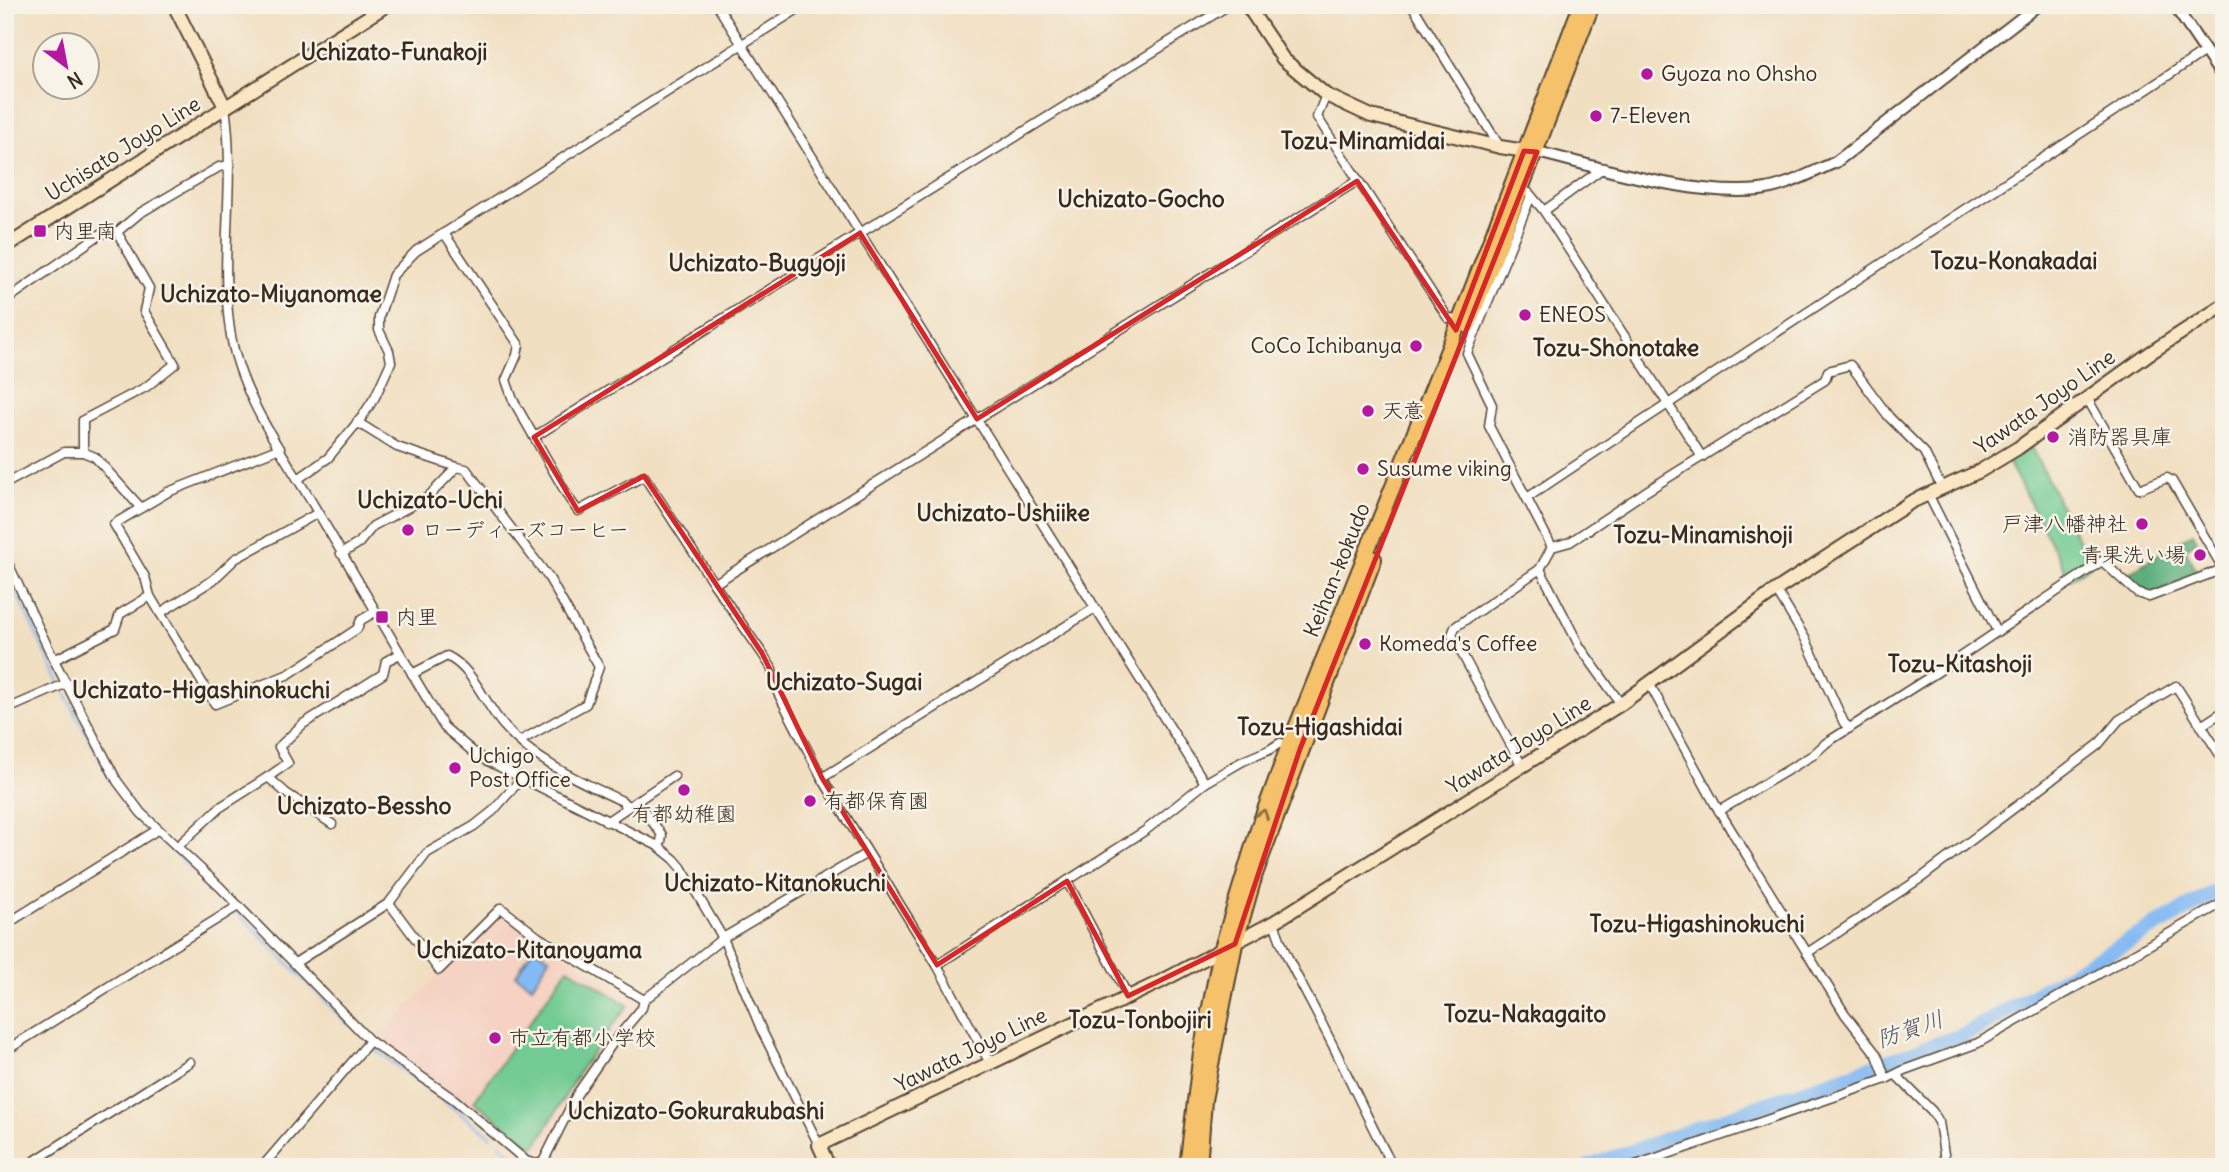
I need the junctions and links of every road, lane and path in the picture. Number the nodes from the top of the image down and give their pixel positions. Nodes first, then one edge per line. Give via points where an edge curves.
1 (174, 5) edge
2 (387, 5) edge
3 (717, 5) edge
4 (804, 5) edge
5 (1230, 5) edge
6 (1247, 5) edge
7 (1412, 5) edge
8 (1581, 5) edge
9 (1592, 5) edge
10 (2038, 5) edge
11 (2174, 5) edge
12 (741, 44) junction
13 (2205, 51) junction
14 (2224, 79) edge
15 (1326, 95) junction
16 (225, 107) junction
17 (1500, 147) junction
18 (1530, 152) junction
19 (230, 165) junction
20 (1603, 168) junction
21 (1357, 181) junction
22 (1527, 191) junction
23 (1544, 211) junction
24 (117, 232) junction
25 (444, 233) junction
26 (860, 233) junction
27 (5, 247) edge
28 (5, 305) edge
29 (2224, 305) edge
30 (1460, 320) junction
31 (2087, 398) junction
32 (1667, 404) junction
33 (977, 419) junction
34 (357, 422) junction
35 (534, 438) junction
36 (280, 447) junction
37 (83, 452) junction
38 (1702, 457) junction
39 (457, 467) junction
40 (298, 480) junction
41 (5, 484) edge
42 (1942, 488) junction
43 (1928, 494) junction
44 (1527, 498) junction
45 (141, 508) junction
46 (318, 513) junction
47 (1552, 547) junction
48 (341, 554) junction
49 (5, 557) edge
50 (1540, 569) junction
51 (2224, 569) edge
52 (714, 584) junction
53 (1776, 590) junction
54 (150, 596) junction
55 (1095, 608) junction
56 (375, 612) junction
57 (160, 613) junction
58 (1997, 631) junction
59 (400, 654) junction
60 (54, 660) junction
61 (412, 674) junction
62 (1649, 682) junction
63 (67, 683) junction
64 (1621, 704) junction
65 (5, 710) edge
66 (2224, 711) edge
67 (2201, 726) junction
68 (1850, 727) junction
69 (520, 741) junction
70 (1289, 746) junction
71 (2224, 761) edge
72 (1522, 766) junction
73 (674, 776) dead end
74 (268, 777) junction
75 (822, 778) junction
76 (521, 779) junction
77 (1205, 783) junction
78 (637, 802) junction
79 (628, 807) junction
80 (1719, 811) junction
81 (606, 822) junction
82 (332, 824) dead end
83 (157, 830) junction
84 (658, 846) junction
85 (177, 847) junction
86 (867, 853) junction
87 (1067, 880) junction
88 (2224, 902) edge
89 (389, 903) junction
90 (237, 906) junction
91 (1274, 922) junction
92 (5, 925) edge
93 (723, 938) junction
94 (1235, 944) junction
95 (1221, 951) junction
96 (1807, 953) junction
97 (295, 963) junction
98 (937, 965) junction
99 (1128, 996) junction
100 (644, 1000) junction
101 (370, 1041) junction
102 (5, 1051) edge
103 (190, 1062) dead end
104 (990, 1063) junction
105 (1896, 1075) junction
106 (1886, 1077) junction
107 (819, 1144) junction
108 (543, 1162) junction
109 (524, 1164) edge
110 (25, 1167) edge
111 (262, 1167) edge
112 (552, 1167) edge
113 (829, 1167) edge
114 (1187, 1167) edge
115 (1199, 1167) edge
116 (1393, 1167) edge
117 (1630, 1167) edge
118 (1946, 1167) edge

1 - 16 main road
2 - 16 main road, Uchisato Joyo Line
3 - 12 street
4 - 12 street
5 - 26 street
6 - 15 main road via 1283,58
7 - 17 street
8 - 18 highway, Keihan-kokudo
9 - 18 highway, Keihan-kokudo
10 - 20 street via 1836,162 1803,177 1762,190 1717,190
11 - 13 street
12 - 25 street
12 - 26 street
13 - 14 street
13 - 32 street
15 - 17 main road via 1371,116
15 - 21 street via 1317,117
16 - 19 street
16 - 27 main road, Uchisato Joyo Line
17 - 18 main road
18 - 20 street
18 - 22 highway, Keihan-kokudo
18 - 30 highway, Keihan-kokudo
19 - 24 street via 139,213
19 - 36 street via 230,329 251,398
20 - 23 street
21 - 30 street via 1448,318
21 - 33 street
22 - 23 street
22 - 44 street via 1467,353 1492,405 1489,426
22 - 94 highway, Keihan-kokudo via 1415,454 1300,749
23 - 32 street
24 - 28 street via 90,241
24 - 37 street via 149,288 144,311 175,364 146,387 83,420
25 - 34 street via 416,251 393,275 379,317 391,362
25 - 35 street via 519,345 506,380
26 - 33 street
26 - 35 street
29 - 31 main road, Yawata Joyo Line
30 - 70 highway, Keihan-kokudo
31 - 42 main road, Yawata Joyo Line via 2018,448
31 - 51 street via 2139,489 2160,479 2172,481
32 - 38 street
32 - 44 street
33 - 52 street
33 - 55 street
34 - 39 street via 397,447
34 - 40 street via 328,457
35 - 52 street via 578,511 644,476
36 - 40 street
36 - 45 street via 168,492
37 - 41 street via 64,452
37 - 45 street via 95,457
38 - 42 street via 1825,380 1828,371 1850,365 1889,417 1924,452
38 - 47 street via 1570,542
39 - 48 street via 428,497 373,526 359,543
39 - 69 street via 466,469 549,578 599,667 586,704
40 - 46 street
42 - 43 main road, Yawata Joyo Line
43 - 53 main road, Yawata Joyo Line
43 - 58 street
44 - 47 street
45 - 54 street via 114,524 145,577
46 - 48 street
46 - 57 street via 235,559 213,580
47 - 50 street
48 - 56 street
49 - 60 street
50 - 64 street via 1580,647
50 - 72 street via 1455,627 1452,635
51 - 58 street via 2149,597 2137,593 2102,561
52 - 75 street via 771,667 778,693
53 - 62 main road, Yawata Joyo Line
53 - 68 street
54 - 57 street
54 - 60 street via 120,614 115,629
55 - 75 street
55 - 77 street
56 - 57 street via 289,674 215,704
56 - 59 street
58 - 68 street
59 - 61 street
59 - 74 street via 386,661 383,674 303,724 279,747 288,762
60 - 63 street
61 - 69 street via 447,656 453,659 464,667 503,726
61 - 76 street via 444,727 478,756
62 - 64 main road, Yawata Joyo Line
62 - 80 street
63 - 65 street
63 - 83 street via 117,781
64 - 72 main road, Yawata Joyo Line
66 - 67 street
67 - 71 street
67 - 96 street via 2176,686 2119,720 2098,745 1921,878
68 - 80 street via 1813,755
69 - 79 street via 561,771
70 - 77 street via 1280,743
95 -> 70 highway, Keihan-kokudo
72 - 91 main road, Yawata Joyo Line
73 - 78 street
74 - 82 street
74 - 85 street via 219,808
75 - 86 street
76 - 81 street
76 - 89 street via 474,826 427,853
77 - 87 street via 1146,830
78 - 79 street
78 - 84 street via 662,835
79 - 81 street
80 - 96 street
81 - 84 street
83 - 85 street
83 - 92 street
84 - 93 street via 681,867
85 - 90 street
86 - 93 street
86 - 98 street
87 - 98 street
87 - 99 street
88 - 105 street via 1978,1043
89 - 97 street
89 - 100 street via 439,970 501,908 538,937
90 - 97 street
90 - 102 street
91 - 94 main road, Yawata Joyo Line
91 - 116 street via 1280,943
93 - 100 street
93 - 107 street via 762,1031
94 - 95 main road, Yawata Joyo Line
94 - 115 highway, Keihan-kokudo via 1204,1100
95 - 99 main road, Yawata Joyo Line
95 - 114 highway, Keihan-kokudo via 1201,1052
96 - 106 street via 1877,1055
97 - 101 street
98 - 104 street
99 - 104 main road, Yawata Joyo Line
100 - 108 street via 577,1094
101 - 109 street via 455,1100
101 - 111 street
103 - 110 street
104 - 107 main road, Yawata Joyo Line
105 - 106 street
105 - 118 street via 1939,1122
106 - 117 street
107 - 113 main road
108 - 109 street
108 - 112 street

